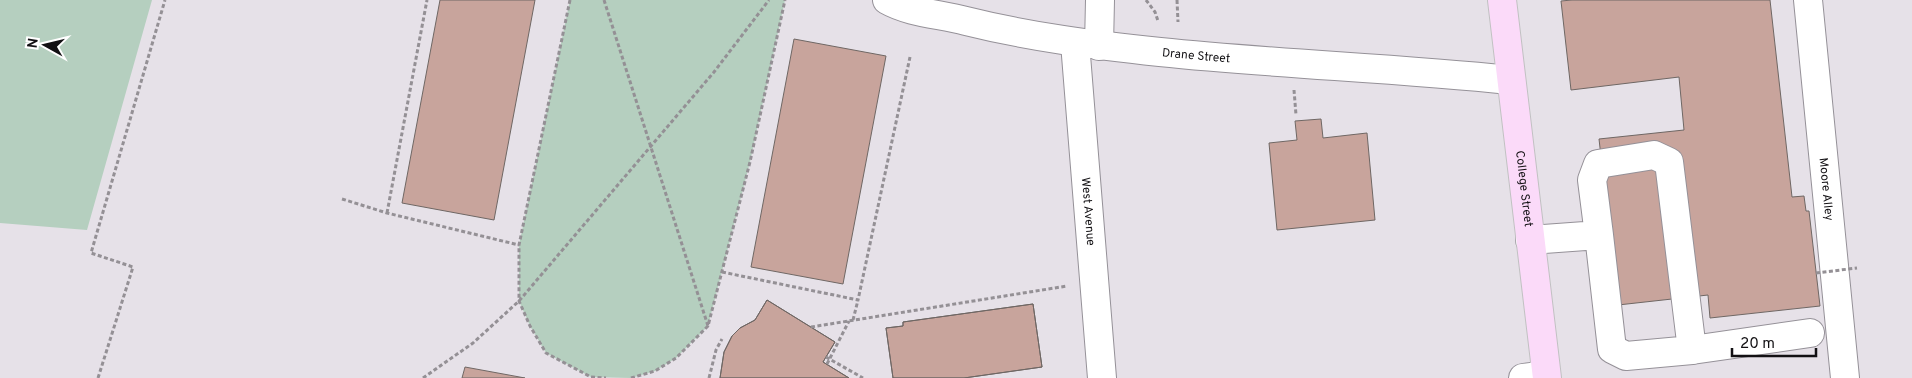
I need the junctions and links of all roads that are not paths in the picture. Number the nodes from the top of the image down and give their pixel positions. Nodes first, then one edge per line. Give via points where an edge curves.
1 (887, 0) edge
2 (1100, 0) edge
3 (1502, 0) edge
4 (1808, 0) edge
5 (1087, 44) junction
6 (1510, 80) junction
7 (1599, 235) junction
8 (1530, 240) junction
9 (1810, 333) dead end
10 (1692, 350) junction
11 (1539, 377) edge
12 (1102, 378) edge
13 (1845, 378) edge

1 - 5 street, Drane Street via 899,7 1004,31
2 - 5 street, West Avenue
3 - 6 main road, College Street
4 - 13 street, Moore Alley
5 - 6 street, Drane Street via 1216,58
5 - 12 street, West Avenue
6 - 8 main road, College Street
7 - 8 street
7 - 10 street via 1612,349 1626,356
7 - 10 street via 1592,180 1598,164 1654,155 1670,162
8 - 11 main road, College Street
9 - 10 street

